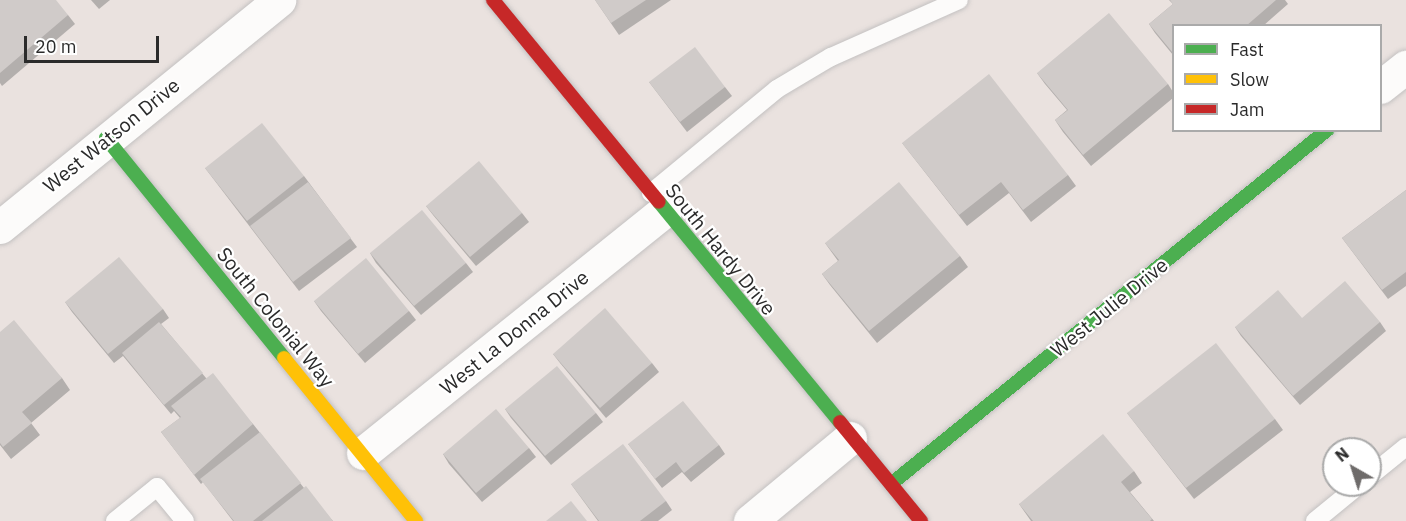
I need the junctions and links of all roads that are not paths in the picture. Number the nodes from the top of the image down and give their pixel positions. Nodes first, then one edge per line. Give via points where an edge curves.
1 (279, 0) edge
2 (493, 0) edge
3 (959, 0) edge
4 (1406, 67) edge
5 (1382, 85) edge
6 (1325, 132) edge
7 (106, 138) junction
8 (658, 201) junction
9 (0, 227) edge
10 (850, 438) junction
11 (1406, 447) edge
12 (363, 453) junction
13 (1382, 466) edge
14 (891, 484) junction
15 (1344, 497) edge
16 (115, 521) edge
17 (185, 521) edge
18 (416, 521) edge
19 (750, 521) edge
20 (921, 521) edge
21 (1315, 521) edge

1 - 7 street, West Watson Drive
2 - 8 street, South Hardy Drive
3 - 8 lane via 831,57 777,89
4 - 5 street
6 - 14 street, West Julie Drive
7 - 9 street, West Watson Drive
7 - 12 street, South Colonial Way
8 - 10 street, South Hardy Drive
8 - 12 street, West La Donna Drive
10 - 14 street, South Hardy Drive
10 - 19 street
11 - 13 lane
12 - 18 street, South Colonial Way
14 - 20 street, South Hardy Drive
15 - 21 lane
16 - 17 lane via 157,487

